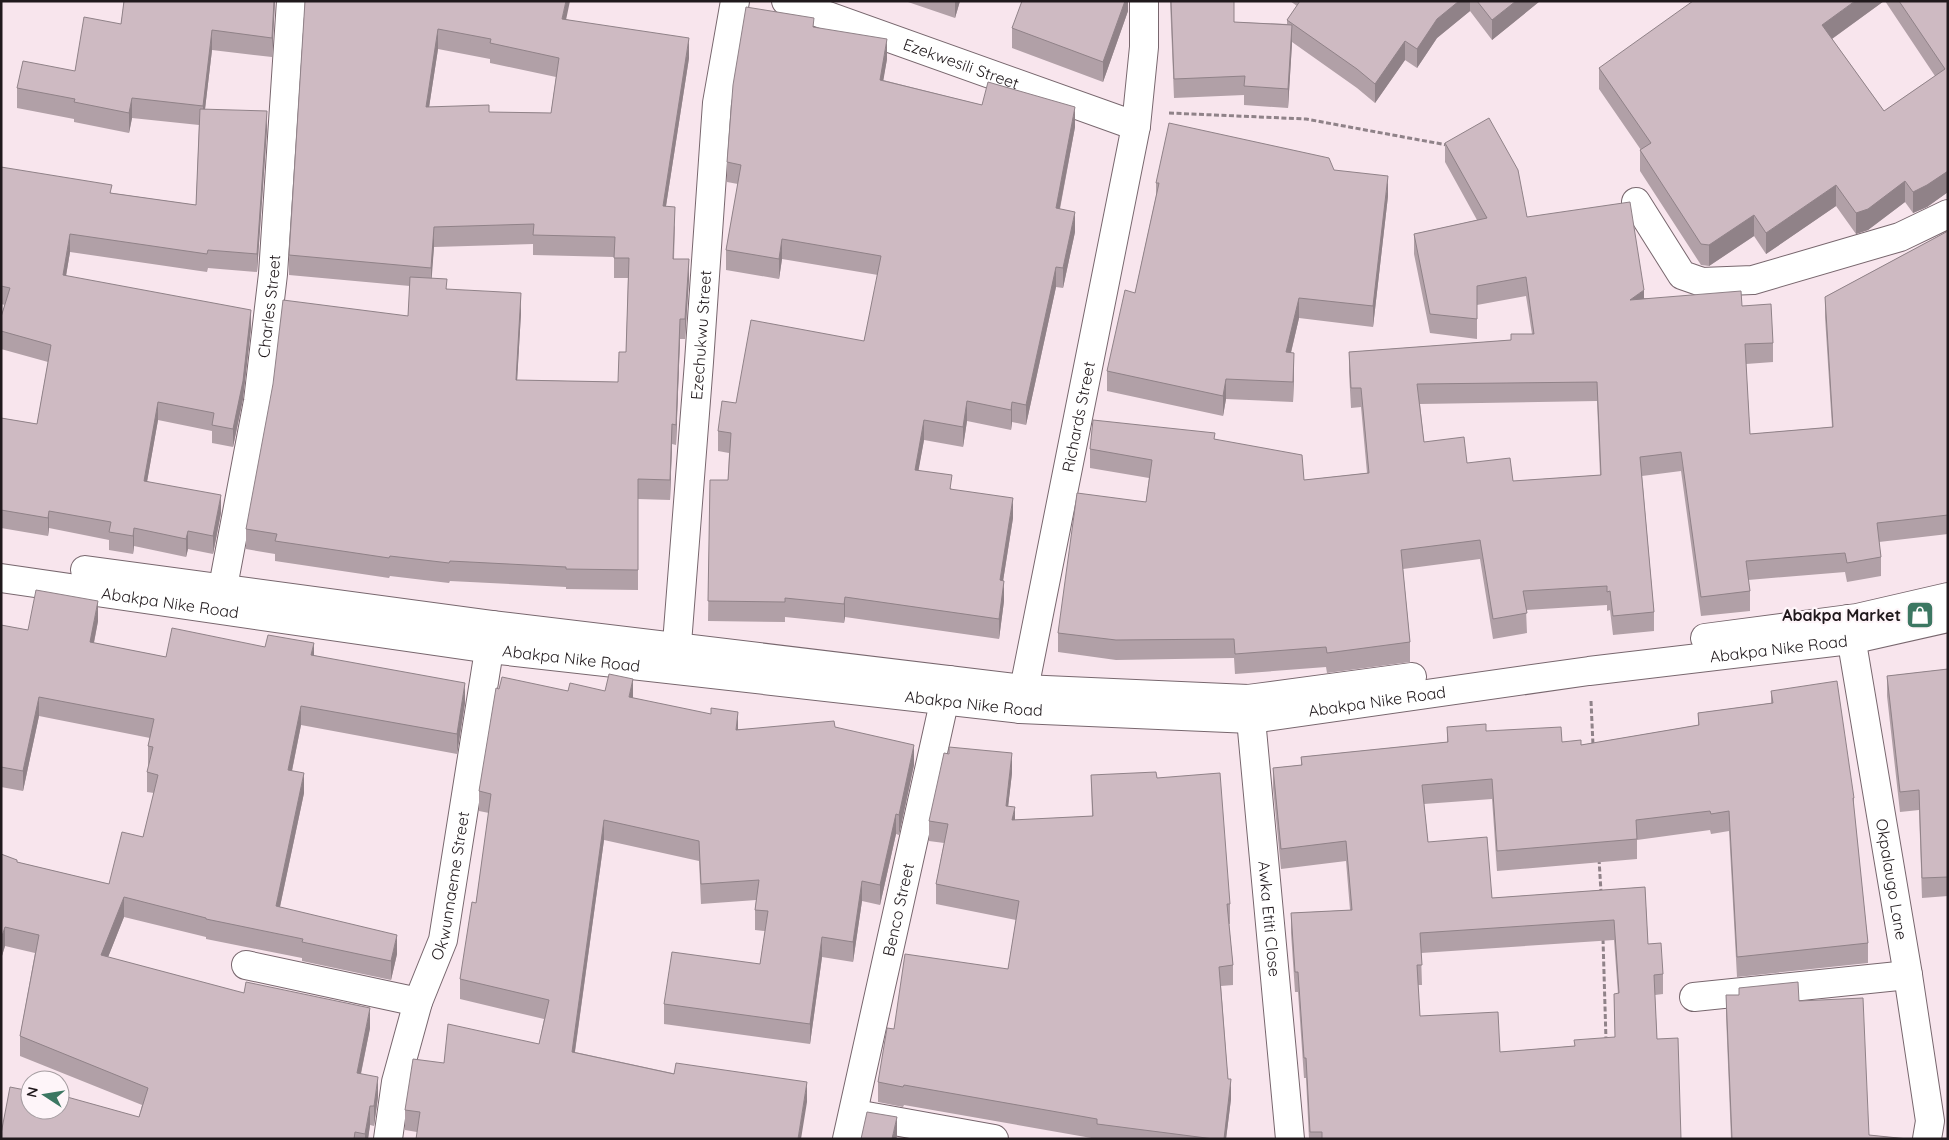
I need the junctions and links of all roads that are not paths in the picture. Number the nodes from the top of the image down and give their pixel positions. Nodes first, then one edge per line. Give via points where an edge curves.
1 (291, 1) edge
2 (734, 1) edge
3 (786, 1) edge
4 (1144, 1) edge
5 (1136, 126) junction
6 (1636, 202) dead end
7 (1948, 214) edge
8 (1, 559) edge
9 (1, 578) edge
10 (1948, 597) edge
11 (221, 598) junction
12 (1948, 618) edge
13 (1849, 630) junction
14 (492, 637) junction
15 (676, 658) junction
16 (947, 690) junction
17 (1022, 699) junction
18 (1250, 709) junction
19 (246, 965) dead end
20 (1908, 975) junction
21 (1694, 997) dead end
22 (418, 1002) junction
23 (849, 1126) edge
24 (388, 1139) edge
25 (994, 1139) edge
26 (1290, 1139) edge
27 (1927, 1139) edge

1 - 11 street, Charles Street via 273,274 258,401
2 - 15 street, Ezechukwu Street via 717,103
3 - 5 street, Ezekwesili Street
4 - 5 street, Richards Street via 1144,47
5 - 17 street, Richards Street
6 - 7 street via 1682,275 1702,282 1753,280 1900,237
8 - 11 street, Abakpa Nike Road
9 - 11 street, Abakpa Nike Road
10 - 13 street, Abakpa Nike Road
11 - 14 street, Abakpa Nike Road
12 - 13 street, Abakpa Nike Road
13 - 18 street, Abakpa Nike Road
13 - 18 street, Abakpa Nike Road via 1590,671
13 - 20 street, Okpalaugo Lane
14 - 15 street, Abakpa Nike Road
14 - 22 street, Okwunnaeme Street via 443,940
15 - 16 street, Abakpa Nike Road
16 - 17 street, Abakpa Nike Road
16 - 23 street, Benco Street
17 - 18 street, Abakpa Nike Road
18 - 26 street, Awka Etiti Close
19 - 22 street
20 - 21 street
20 - 27 street, Okpalaugo Lane via 1930,1121
22 - 24 street, Okwunnaeme Street via 396,1082
23 - 25 street

